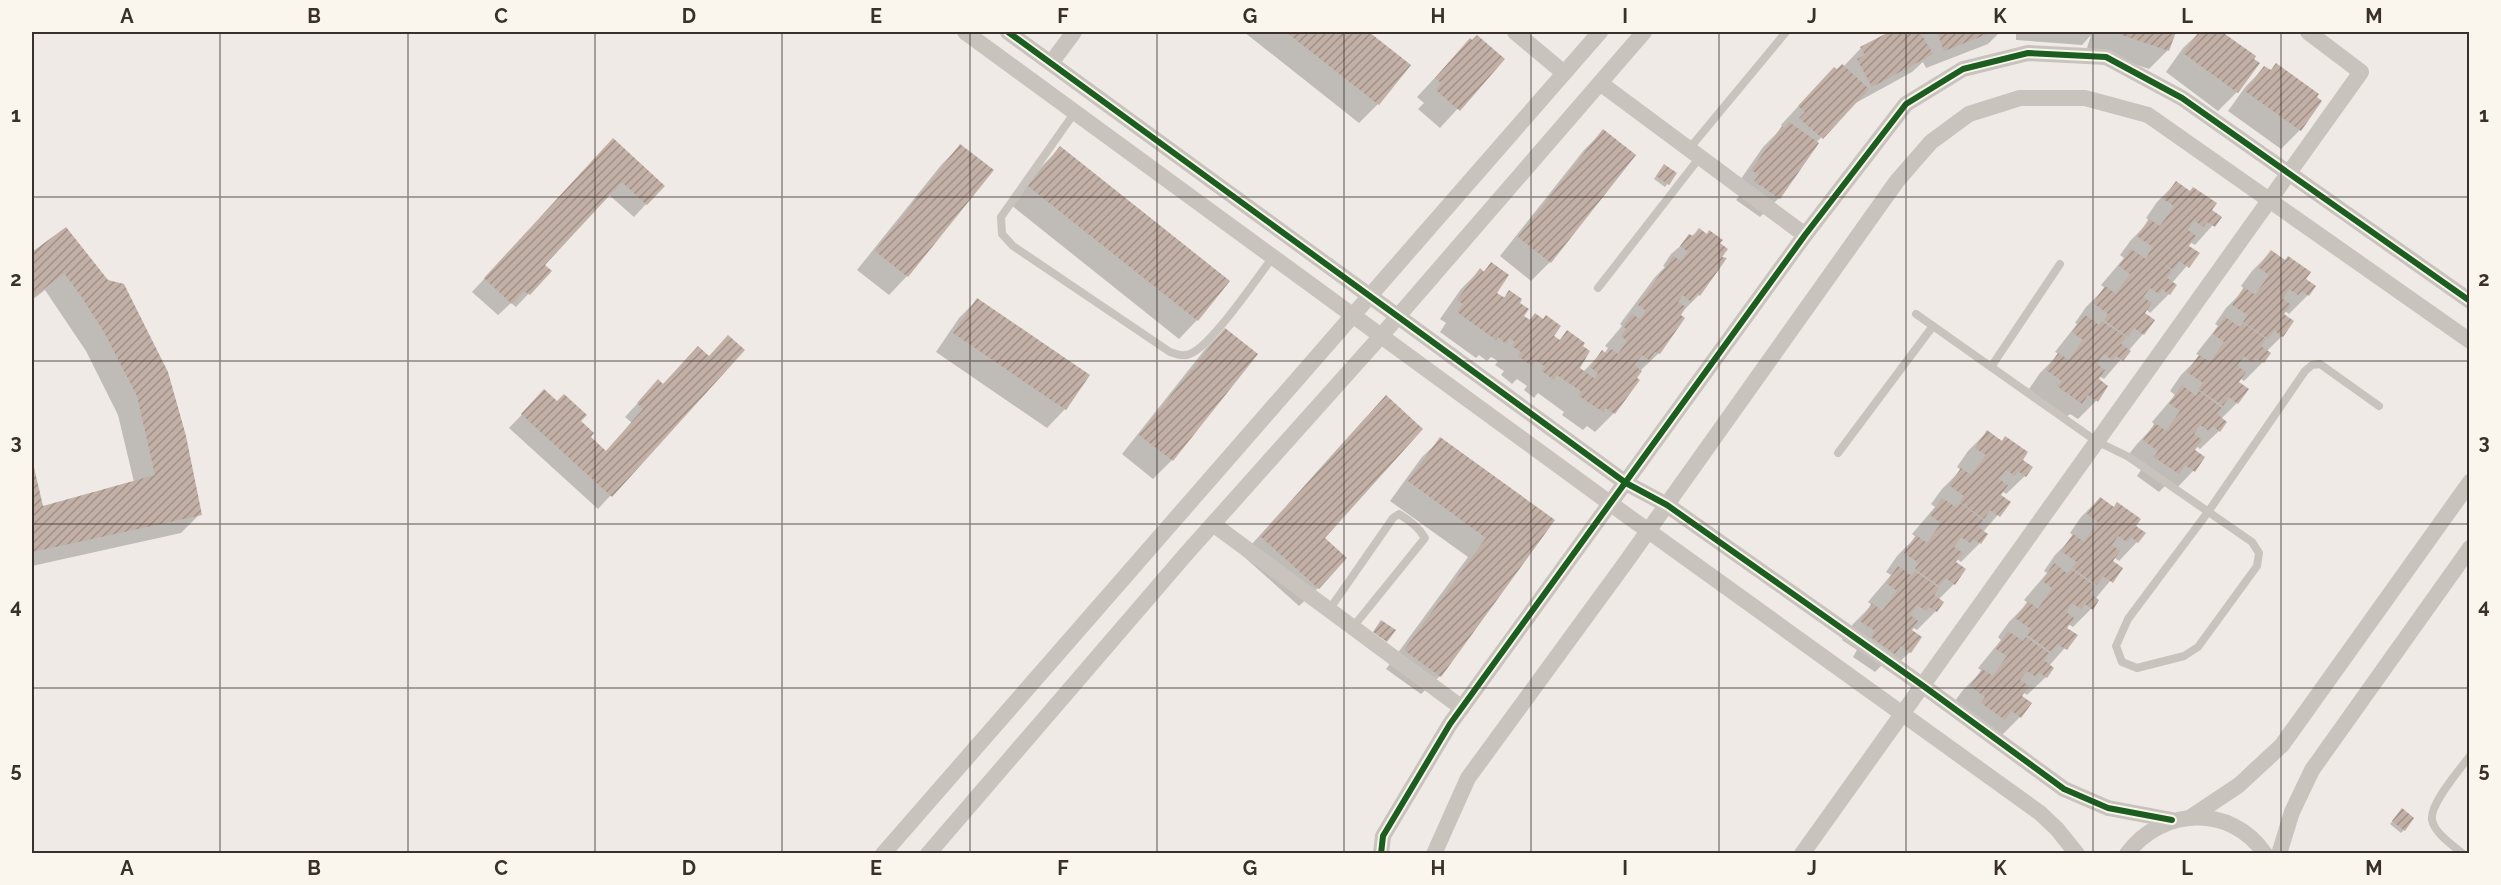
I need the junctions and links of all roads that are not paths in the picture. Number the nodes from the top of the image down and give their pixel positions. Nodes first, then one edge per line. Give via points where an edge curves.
1 (965, 32) edge
2 (1008, 32) edge
3 (1074, 32) edge
4 (1515, 32) edge
5 (1600, 32) edge
6 (1644, 32) edge
7 (1786, 32) edge
8 (2308, 32) edge
9 (1050, 63) junction
10 (1564, 73) junction
11 (1600, 83) junction
12 (1074, 112) junction
13 (1694, 153) junction
14 (2288, 173) junction
15 (2269, 200) junction
16 (1805, 235) junction
17 (1273, 257) junction
18 (2060, 264) dead end
19 (1598, 288) dead end
20 (1370, 296) junction
21 (2469, 301) edge
22 (1916, 314) dead end
23 (1353, 316) junction
24 (1398, 316) junction
25 (1933, 326) junction
26 (1381, 336) junction
27 (2469, 341) edge
28 (1990, 366) junction
29 (2379, 406) dead end
30 (2096, 441) junction
31 (1838, 453) dead end
32 (2469, 482) edge
33 (1626, 483) junction
34 (1611, 504) junction
35 (1667, 505) junction
36 (2208, 512) junction
37 (1213, 524) junction
38 (1649, 531) junction
39 (2469, 548) edge
40 (1329, 610) junction
41 (1353, 627) junction
42 (1922, 685) junction
43 (1462, 708) junction
44 (1902, 714) junction
45 (2469, 756) edge
46 (2191, 817) junction
47 (2172, 820) junction
48 (2469, 850) edge
49 (883, 854) edge
50 (928, 854) edge
51 (1381, 854) edge
52 (1434, 854) edge
53 (1802, 854) edge
54 (2077, 854) edge
55 (2127, 854) edge
56 (2265, 854) edge
57 (2279, 854) edge
58 (2465, 854) edge

1 - 12 street
2 - 9 street
3 - 9 street
4 - 10 street
5 - 10 street
6 - 11 street
7 - 13 lane
8 - 14 street via 2361,72
9 - 20 street
10 - 20 street
11 - 13 street
11 - 24 street
12 - 17 street
12 - 17 lane via 1001,217 1002,234 1013,246 1180,356 1193,352 1216,330
13 - 16 street
13 - 19 lane
14 - 15 street
14 - 16 street via 2182,98 2106,57 2028,53 1963,69 1906,104
14 - 21 street
15 - 27 street
15 - 30 street
15 - 35 street via 2148,115 2085,98 2020,98 1969,114 1931,142 1897,181
16 - 33 street
17 - 23 street
18 - 28 lane
20 - 23 street
20 - 24 street
22 - 25 lane
23 - 26 street
23 - 49 street
24 - 26 street
24 - 33 street
25 - 28 lane
25 - 31 lane
26 - 34 street
26 - 37 street
28 - 30 lane
29 - 36 lane via 2320,364 2312,365 2275,412
30 - 36 lane via 2129,457
30 - 42 street
32 - 46 street via 2282,745 2239,785
33 - 34 street
33 - 35 street
34 - 38 street
34 - 43 street
35 - 38 street
35 - 42 street
36 - 36 lane via 2128,619 2116,646 2122,662 2137,668 2184,656 2198,646 2257,566 2259,553 2252,542
37 - 40 street
37 - 50 street
38 - 44 street
38 - 52 street via 1468,778
39 - 57 street via 2318,760 2292,812
40 - 41 street
40 - 41 lane via 1393,518 1399,514 1407,519 1425,538
41 - 43 street
42 - 44 street
42 - 47 street via 2064,789 2108,808
43 - 51 street via 1383,836
44 - 53 street
44 - 54 street via 2040,813
45 - 58 lane via 2432,810 2432,821 2442,837
46 - 47 street
46 - 56 street via 2212,818 2232,825
47 - 55 street via 2152,829
48 - 58 lane

